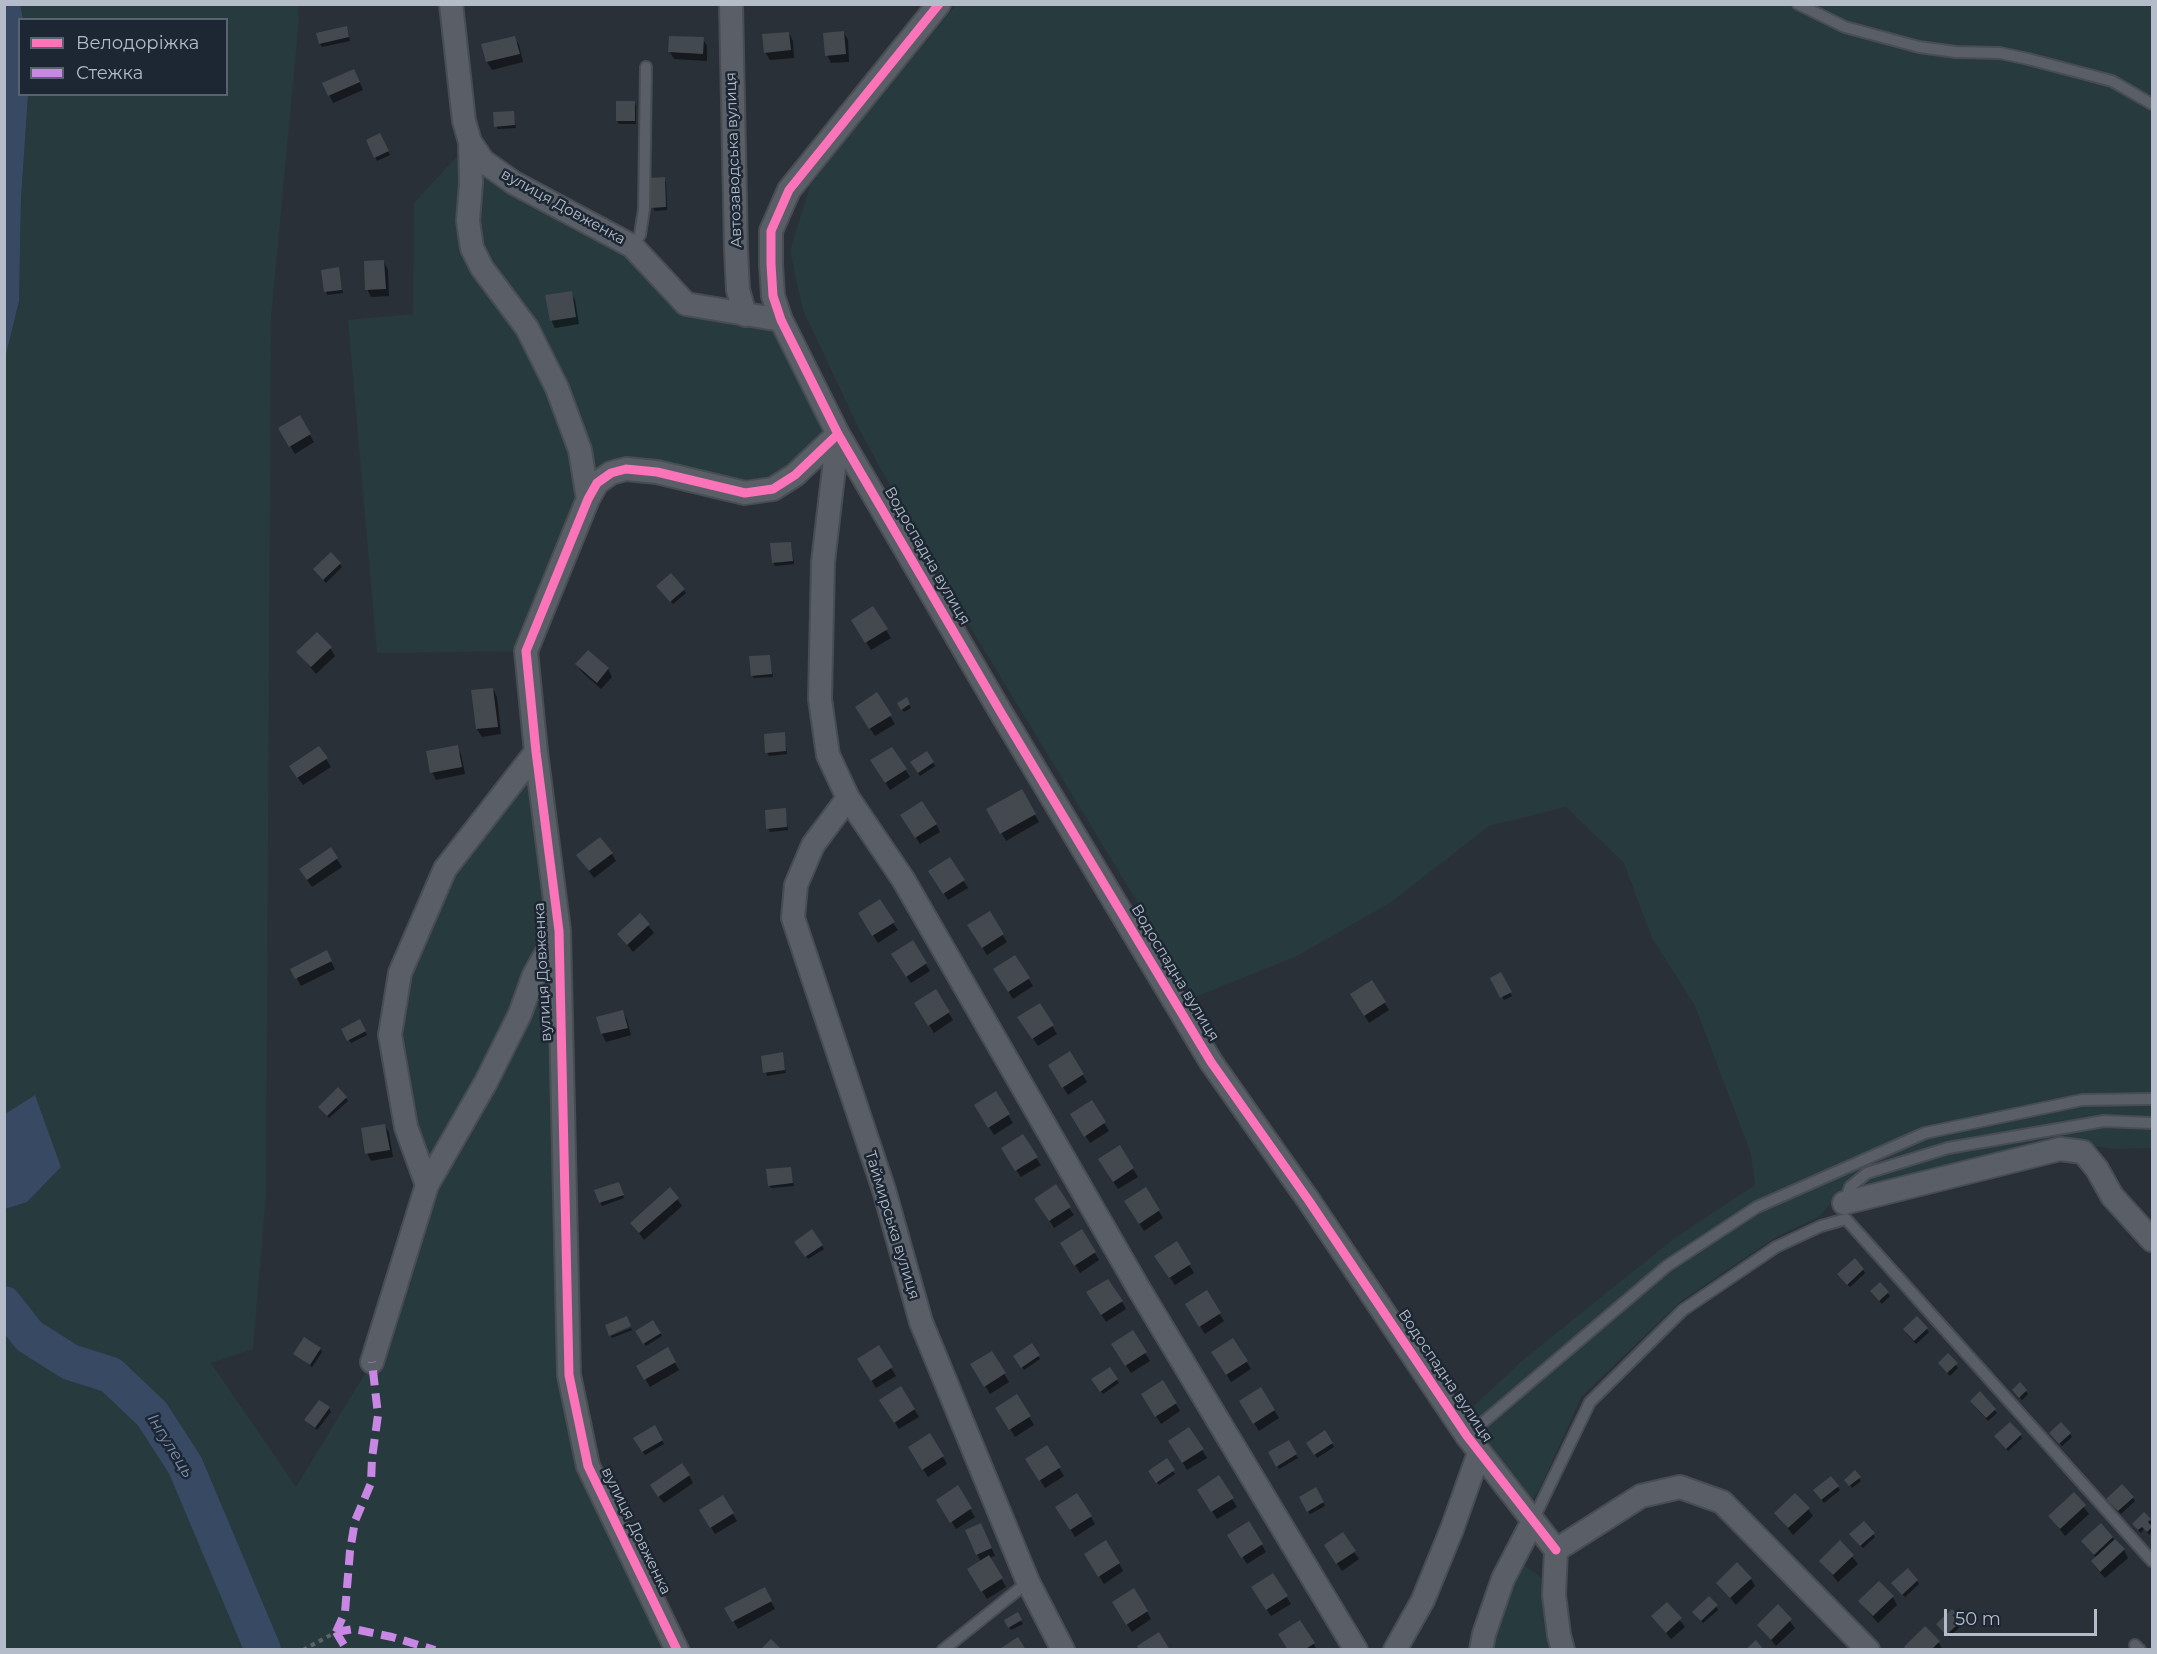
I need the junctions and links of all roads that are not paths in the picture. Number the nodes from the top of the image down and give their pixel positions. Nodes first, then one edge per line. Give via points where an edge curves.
1 (451, 4) edge
2 (731, 4) edge
3 (939, 4) edge
4 (1798, 4) edge
5 (646, 67) dead end
6 (2152, 104) edge
7 (470, 142) junction
8 (632, 246) junction
9 (745, 315) junction
10 (781, 320) junction
11 (838, 434) junction
12 (588, 499) junction
13 (536, 752) junction
14 (848, 798) junction
15 (559, 931) junction
16 (2152, 1099) edge
17 (2152, 1123) edge
18 (427, 1185) junction
19 (1845, 1211) junction
20 (2152, 1240) edge
21 (372, 1362) dead end
22 (1473, 1445) junction
23 (1533, 1521) junction
24 (1556, 1550) junction
25 (2152, 1561) edge
26 (1028, 1582) junction
27 (677, 1650) edge
28 (943, 1650) edge
29 (1063, 1650) edge
30 (1356, 1650) edge
31 (1395, 1650) edge
32 (1481, 1650) edge
33 (1563, 1650) edge
34 (1868, 1650) edge

1 - 7 street, вулиця Довженка via 464,121
2 - 9 street, Автозаводська вулиця via 736,250 738,290
3 - 10 street, Водоспадна вулиця via 789,190 771,231 774,296
4 - 6 lane via 1845,27 1919,47 2000,53 2112,81
5 - 8 lane via 644,209 640,235
7 - 8 street, вулиця Довженка via 483,161 514,183
7 - 12 street via 468,221 472,248 526,328 557,388 580,450
8 - 9 street, вулиця Довженка via 686,304
9 - 10 street, вулиця Довженка
10 - 11 street, Водоспадна вулиця
11 - 12 street, вулиця Довженка via 795,475 773,489 745,493 657,472 626,469 597,483
11 - 14 street via 823,562 820,699 828,755
11 - 22 street, Водоспадна вулиця via 1211,1062
12 - 13 street, вулиця Довженка via 526,651
13 - 15 street, вулиця Довженка
13 - 18 street via 445,869 400,973 390,1035 406,1127
14 - 26 street, Таймирська вулиця via 813,845 796,885 793,918 884,1190 921,1322
14 - 30 street via 903,879 1139,1289
15 - 18 street, вулиця Довженка via 534,975 520,1014 486,1082
15 - 27 street, вулиця Довженка via 569,1375 588,1466
16 - 22 lane via 2082,1100 1925,1133 1757,1207 1667,1266
17 - 19 lane via 2104,1121 1948,1148 1867,1173 1850,1187
18 - 21 street, вулиця Довженка
19 - 20 street via 2060,1149 2083,1152 2112,1196
19 - 23 lane via 1776,1247 1683,1310 1590,1402
19 - 25 lane
22 - 23 street, Водоспадна вулиця
22 - 31 street via 1452,1529 1423,1600
23 - 24 street, Водоспадна вулиця
23 - 32 street via 1503,1579
24 - 33 street via 1554,1595
24 - 34 street via 1641,1496 1680,1487 1722,1502
26 - 28 lane
26 - 29 street, Таймирська вулиця

